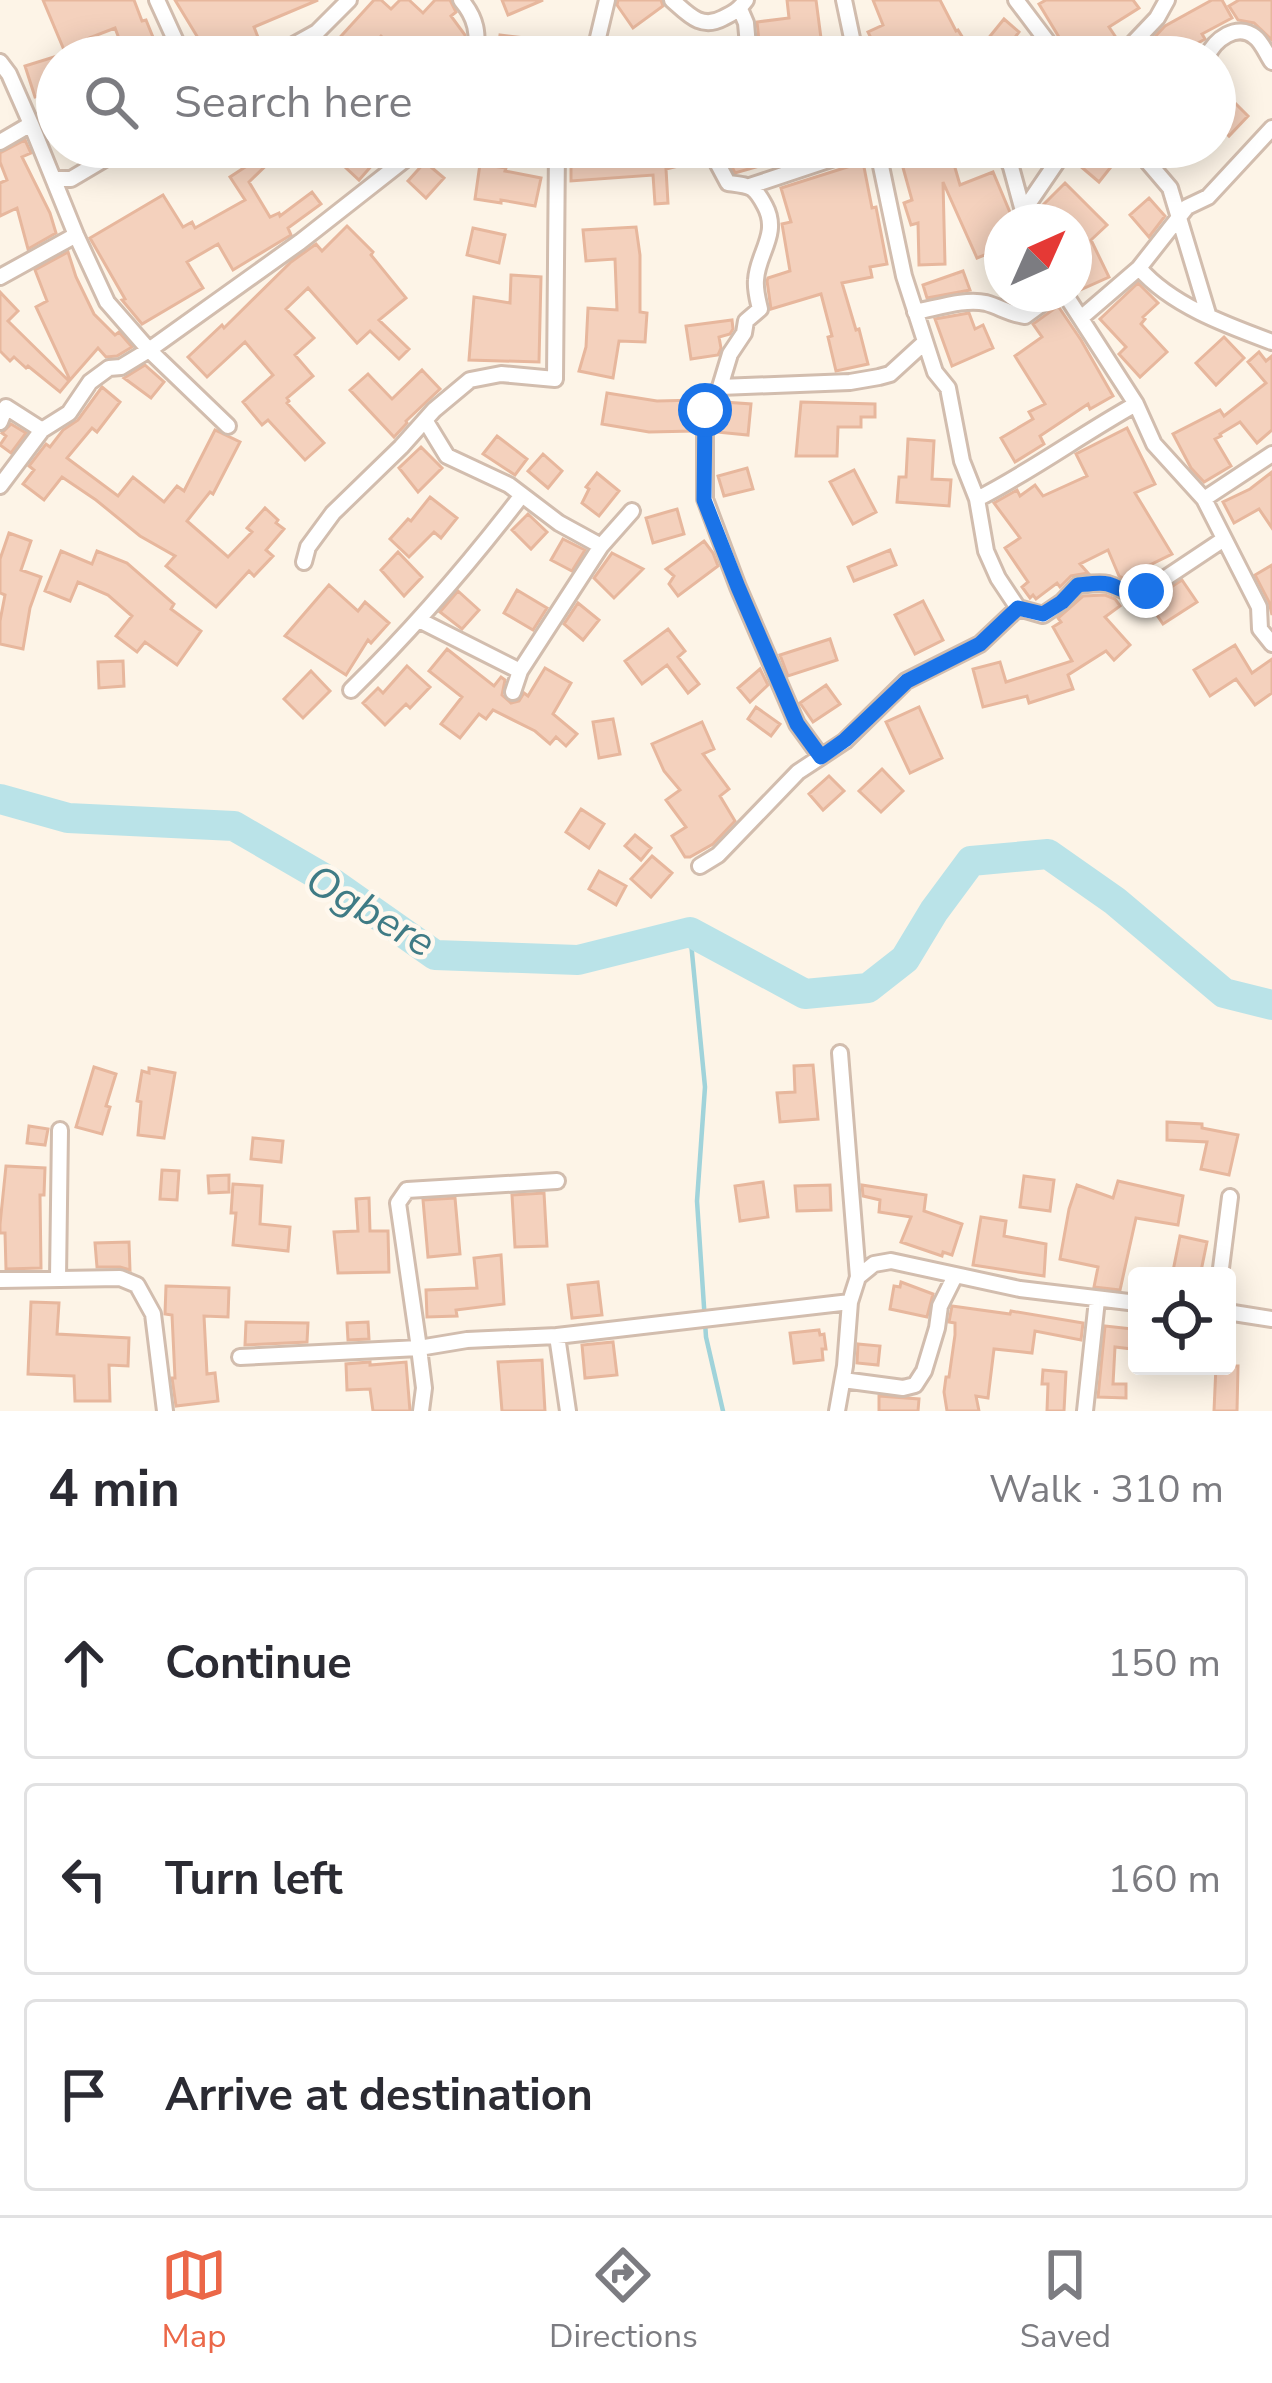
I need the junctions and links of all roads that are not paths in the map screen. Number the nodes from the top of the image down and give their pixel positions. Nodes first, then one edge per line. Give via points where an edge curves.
1 (157, 0) edge
2 (349, 0) edge
3 (608, 0) edge
4 (672, 0) edge
5 (844, 0) edge
6 (1016, 0) edge
7 (1166, 0) edge
8 (464, 1) edge
9 (743, 4) edge
10 (173, 36) edge
11 (310, 36) edge
12 (478, 36) edge
13 (599, 36) edge
14 (747, 36) edge
15 (852, 36) edge
16 (1043, 36) edge
17 (1140, 36) edge
18 (1224, 36) edge
19 (0, 62) edge
20 (1272, 62) edge
21 (31, 124) junction
22 (1272, 128) edge
23 (36, 136) edge
24 (0, 142) edge
25 (1236, 167) edge
26 (49, 168) edge
27 (89, 168) edge
28 (395, 168) edge
29 (556, 168) edge
30 (720, 168) edge
31 (804, 168) edge
32 (881, 168) edge
33 (1011, 168) edge
34 (1054, 168) edge
35 (1154, 168) edge
36 (1235, 168) edge
37 (53, 179) junction
38 (71, 179) junction
39 (750, 186) junction
40 (65, 204) junction
41 (1020, 204) edge
42 (1032, 204) edge
43 (1180, 214) junction
44 (76, 235) junction
45 (1139, 268) junction
46 (0, 278) edge
47 (984, 302) edge
48 (915, 312) junction
49 (1078, 312) edge
50 (1208, 314) junction
51 (1082, 317) junction
52 (925, 342) junction
53 (1272, 342) edge
54 (149, 350) junction
55 (720, 387) junction
56 (1136, 404) junction
57 (425, 420) junction
58 (0, 422) edge
59 (228, 426) dead end
60 (42, 430) junction
61 (1272, 454) edge
62 (0, 486) edge
63 (522, 495) junction
64 (977, 499) junction
65 (1204, 500) junction
66 (632, 511) dead end
67 (1223, 539) junction
68 (601, 546) junction
69 (304, 562) dead end
70 (1018, 608) junction
71 (419, 620) junction
72 (1272, 644) edge
73 (520, 671) junction
74 (351, 690) dead end
75 (513, 692) dead end
76 (821, 757) junction
77 (700, 866) dead end
78 (839, 1053) dead end
79 (60, 1130) dead end
80 (557, 1181) dead end
81 (1230, 1197) dead end
82 (1221, 1267) edge
83 (858, 1276) junction
84 (955, 1276) junction
85 (58, 1278) junction
86 (0, 1280) edge
87 (1097, 1300) junction
88 (850, 1302) junction
89 (1128, 1303) edge
90 (1236, 1313) edge
91 (1272, 1319) edge
92 (557, 1336) junction
93 (419, 1348) junction
94 (240, 1357) dead end
95 (843, 1380) junction
96 (165, 1411) edge
97 (421, 1411) edge
98 (568, 1411) edge
99 (837, 1411) edge
100 (1085, 1411) edge

1 - 10 street
2 - 11 street
3 - 13 street
4 - 9 street via 713,24
5 - 15 street
6 - 16 street
7 - 17 street
8 - 12 street
9 - 14 street
18 - 20 street via 1256,37
19 - 21 street
21 - 23 street
21 - 24 street
22 - 25 street
26 - 37 street
27 - 38 street
28 - 54 street
29 - 57 street via 555,379 470,380
30 - 39 street via 728,183
31 - 39 street
32 - 48 street
33 - 41 street
34 - 42 street
35 - 43 street
36 - 43 street
37 - 38 street
37 - 40 street
38 - 40 street
39 - 55 street via 771,218 755,277 760,309 746,321
40 - 44 street
43 - 45 street
43 - 50 street
44 - 46 street
44 - 54 street via 106,302
45 - 50 street via 1156,287
45 - 51 street
47 - 48 street
48 - 52 street
49 - 51 street
50 - 53 street
51 - 56 street
52 - 55 street via 879,377
52 - 64 street via 948,388
54 - 59 street
54 - 60 street via 90,382 69,413
55 - 76 street via 705,410 704,500 797,724
56 - 64 street
56 - 65 street via 1154,444
57 - 63 street via 447,456
57 - 69 street via 334,513
58 - 60 street via 6,407
60 - 62 street
61 - 65 street
63 - 68 street
63 - 71 street
64 - 70 street via 986,551
65 - 67 street
66 - 68 street
67 - 70 street via 1136,595 1106,583 1078,585 1043,614
67 - 72 street
68 - 73 street
70 - 76 street via 980,644 907,681
71 - 73 street
71 - 74 street
73 - 75 street
76 - 77 street
78 - 83 street
79 - 85 street
80 - 93 street via 407,1190 398,1203
81 - 82 street
83 - 84 street via 891,1261
83 - 88 street
84 - 87 street
84 - 95 street via 915,1385
85 - 86 street
85 - 96 street via 120,1278 136,1286 153,1314
87 - 89 street
87 - 100 street
88 - 92 street
88 - 95 street
90 - 91 street
92 - 93 street
92 - 98 street
93 - 94 street
93 - 97 street
95 - 99 street

